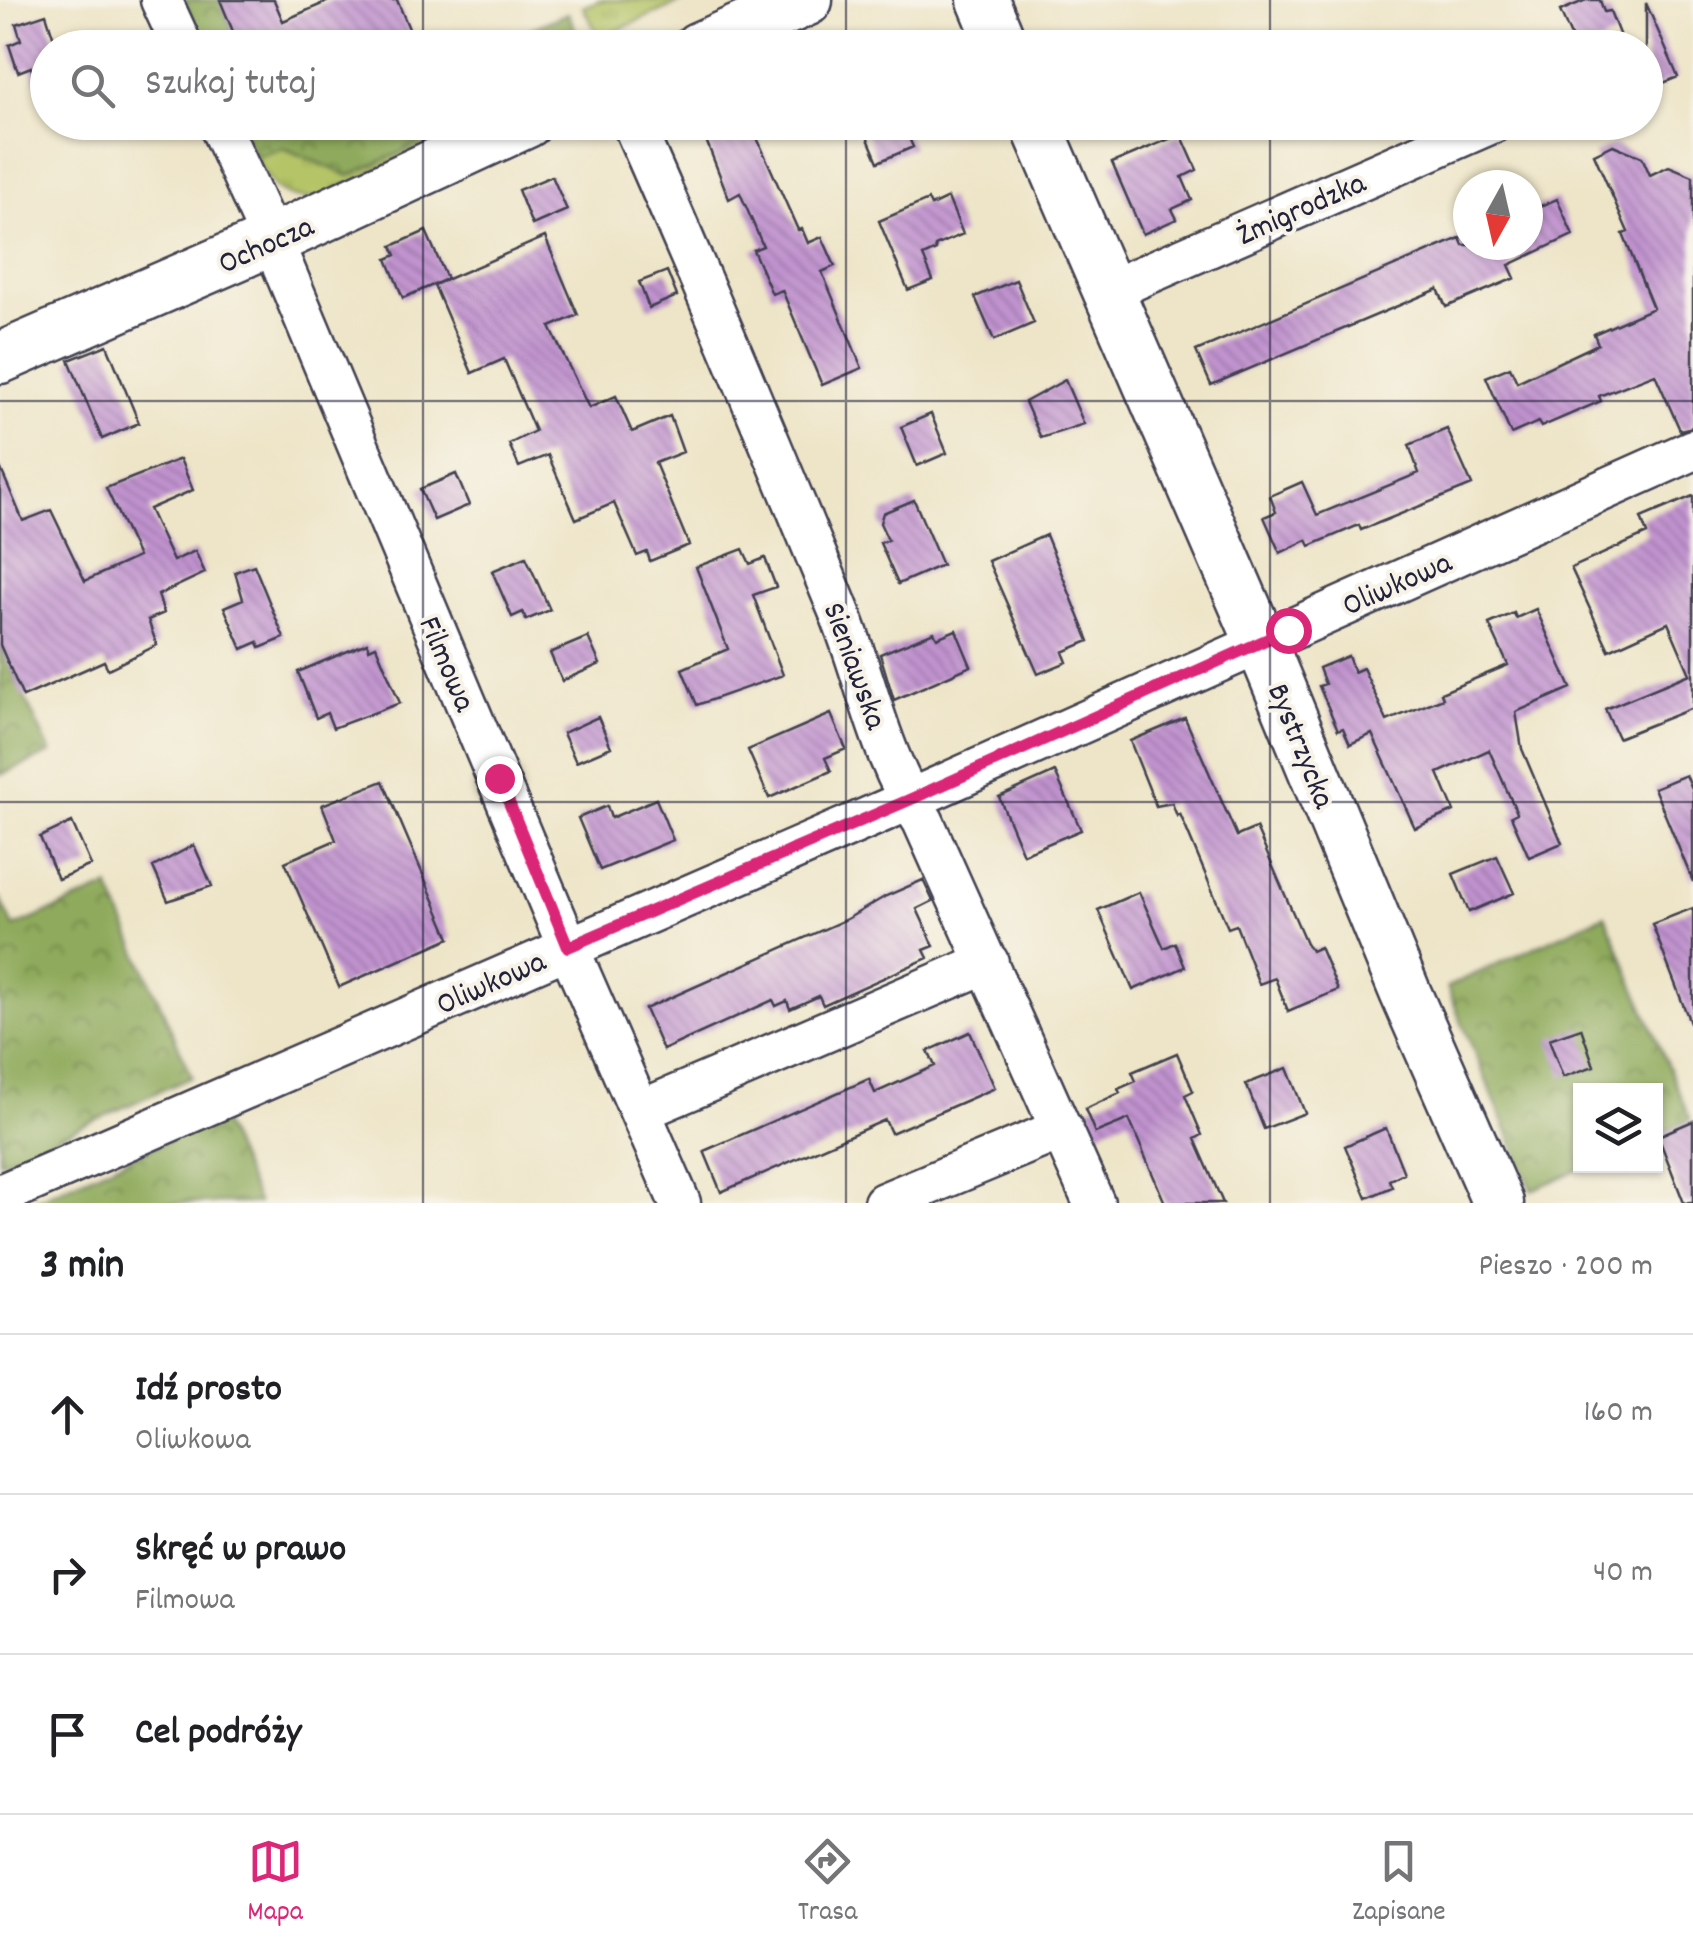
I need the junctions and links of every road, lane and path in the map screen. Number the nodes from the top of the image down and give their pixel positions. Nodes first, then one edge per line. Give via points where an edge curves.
1 (161, 0) edge
2 (807, 0) edge
3 (982, 0) edge
4 (175, 30) edge
5 (739, 30) edge
6 (995, 30) edge
7 (226, 140) edge
8 (488, 140) edge
9 (640, 140) edge
10 (1042, 140) edge
11 (1453, 140) edge
12 (272, 240) junction
13 (1106, 292) junction
14 (0, 358) edge
15 (1693, 450) edge
16 (1261, 643) junction
17 (909, 800) junction
18 (568, 947) junction
19 (988, 962) junction
20 (640, 1111) junction
21 (1062, 1128) junction
22 (0, 1195) edge
23 (680, 1203) edge
24 (884, 1203) edge
25 (1094, 1203) edge
26 (1498, 1203) edge

1 - 4 street
2 - 5 street
3 - 6 street
7 - 12 street, Filmowa
8 - 12 street, Ochocza
9 - 17 street, Sieniawska via 786,480
10 - 13 street, Bystrzycka
11 - 13 street, Żmigrodzka
12 - 14 street, Ochocza
12 - 18 street, Filmowa
13 - 16 street, Bystrzycka
15 - 16 street, Oliwkowa
16 - 17 street, Oliwkowa
16 - 26 street, Bystrzycka
17 - 18 street, Oliwkowa
17 - 19 street, Sieniawska
18 - 20 street, Filmowa
18 - 22 street, Oliwkowa
19 - 20 street
19 - 21 street, Sieniawska
20 - 23 street, Filmowa
21 - 24 street
21 - 25 street, Sieniawska

